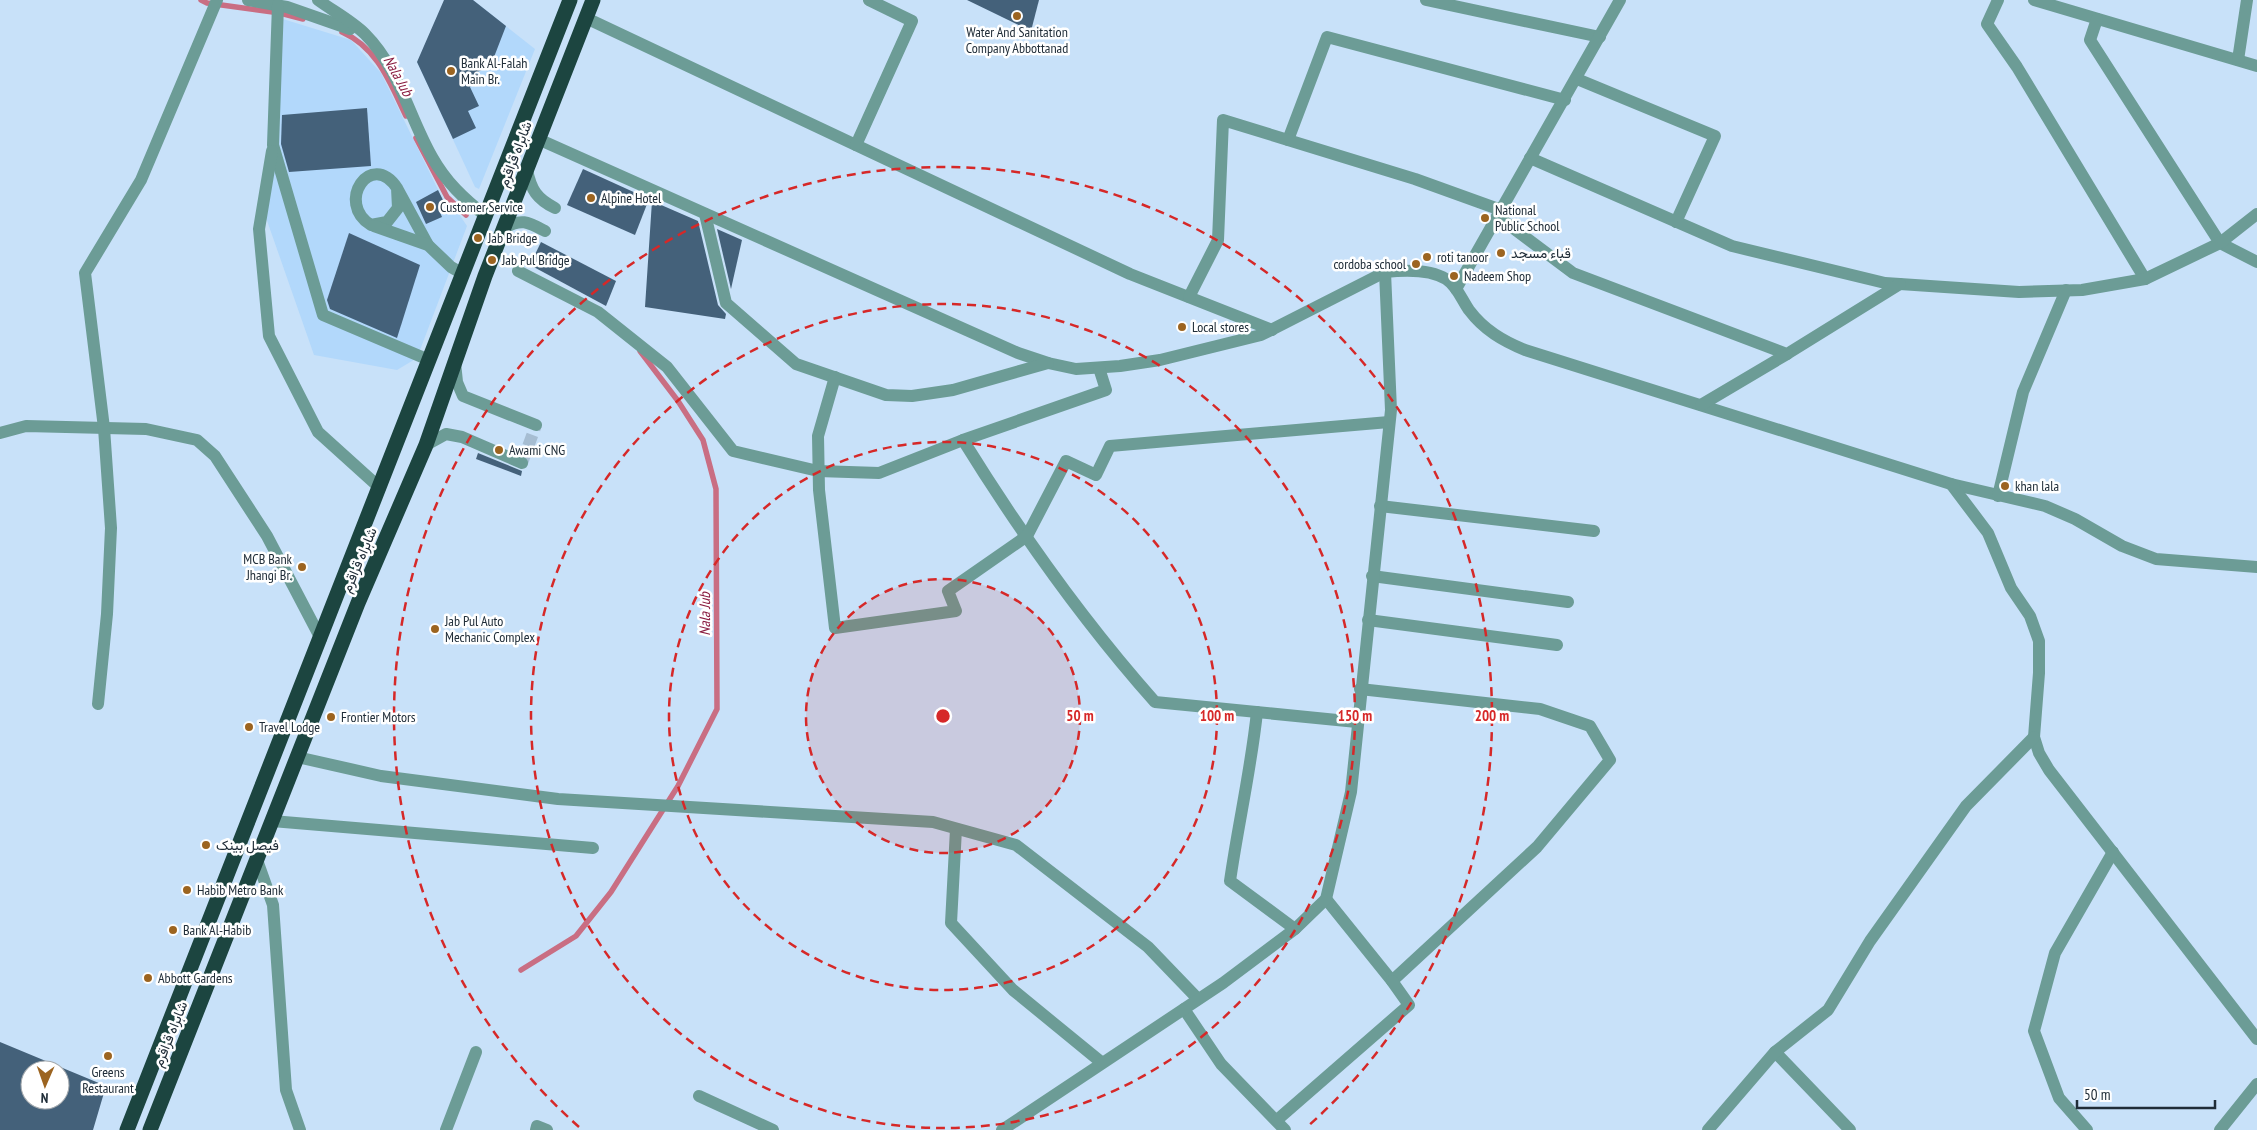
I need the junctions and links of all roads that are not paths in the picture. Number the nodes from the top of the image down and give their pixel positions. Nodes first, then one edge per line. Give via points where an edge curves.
1 (217, 0) edge
2 (248, 0) edge
3 (318, 0) edge
4 (570, 0) edge
5 (593, 0) edge
6 (869, 0) edge
7 (1426, 0) edge
8 (1620, 0) edge
9 (1998, 0) edge
10 (2034, 0) edge
11 (2247, 0) edge
12 (278, 5) junction
13 (586, 18) junction
14 (2097, 19) junction
15 (364, 34) junction
16 (1600, 37) junction
17 (2238, 60) junction
18 (2257, 66) edge
19 (1577, 79) junction
20 (1565, 100) junction
21 (538, 139) junction
22 (1288, 140) junction
23 (273, 145) junction
24 (856, 145) junction
25 (1530, 158) junction
26 (527, 170) junction
27 (397, 188) junction
28 (554, 208) dead end
29 (1499, 213) junction
30 (705, 214) junction
31 (2257, 214) edge
32 (484, 220) junction
33 (1676, 222) junction
34 (371, 225) junction
35 (545, 231) dead end
36 (502, 235) junction
37 (2220, 243) junction
38 (428, 245) junction
39 (2257, 262) edge
40 (518, 271) dead end
41 (1385, 272) junction
42 (463, 274) junction
43 (2145, 279) junction
44 (1900, 284) junction
45 (1456, 289) junction
46 (2066, 290) junction
47 (1189, 297) junction
48 (1272, 330) junction
49 (1787, 354) junction
50 (430, 360) junction
51 (455, 363) junction
52 (1048, 363) junction
53 (1099, 368) junction
54 (835, 377) junction
55 (1701, 405) junction
56 (1389, 422) junction
57 (536, 425) dead end
58 (104, 428) junction
59 (0, 433) edge
60 (963, 440) junction
61 (426, 445) junction
62 (522, 463) dead end
63 (818, 471) junction
64 (1951, 484) junction
65 (380, 488) junction
66 (1998, 496) junction
67 (1380, 506) junction
68 (1594, 531) dead end
69 (1027, 536) junction
70 (2257, 567) edge
71 (1372, 576) junction
72 (339, 593) junction
73 (1568, 602) dead end
74 (358, 603) junction
75 (1368, 620) junction
76 (321, 639) junction
77 (1557, 645) dead end
78 (1360, 689) junction
79 (98, 704) dead end
80 (1257, 712) junction
81 (1357, 722) junction
82 (2034, 737) junction
83 (297, 757) junction
84 (272, 821) junction
85 (956, 829) junction
86 (594, 848) dead end
87 (2113, 852) junction
88 (257, 860) junction
89 (1326, 899) junction
90 (1296, 929) junction
91 (1392, 981) junction
92 (1198, 999) junction
93 (1184, 1008) junction
94 (2257, 1039) edge
95 (476, 1052) dead end
96 (1775, 1052) junction
97 (1101, 1062) junction
98 (2257, 1084) edge
99 (700, 1096) dead end
100 (1277, 1120) junction
101 (128, 1130) edge
102 (150, 1130) edge
103 (300, 1130) edge
104 (446, 1130) edge
105 (773, 1130) edge
106 (1002, 1130) edge
107 (1286, 1130) edge
108 (1708, 1130) edge
109 (1850, 1130) edge
110 (2087, 1130) edge
111 (2220, 1130) edge

1 - 58 street via 141,180 85,273
2 - 12 street
3 - 15 street
4 - 32 highway, شاہراہ قراقرم
5 - 13 highway, شاہراہ قراقرم
6 - 24 street via 912,20
7 - 16 street
8 - 16 street
9 - 43 street via 1987,24 2017,67
10 - 14 street
11 - 17 street
12 - 15 street
12 - 23 street
13 - 21 highway, شاہراہ قراقرم
13 - 24 street
14 - 17 street
14 - 37 street via 2090,40
15 - 32 street via 386,62 447,181
16 - 19 street
17 - 18 street
19 - 20 street
19 - 33 street via 1715,136
20 - 22 street via 1327,36
20 - 25 street
21 - 26 highway, شاہراہ قراقرم
21 - 30 street
22 - 29 street via 1415,179
22 - 47 street via 1223,120 1218,240
23 - 50 street via 323,315
23 - 65 street via 259,229 269,336 318,432
24 - 47 street via 1130,274
25 - 29 street
25 - 33 street
26 - 28 street via 530,185 539,199
26 - 36 highway, شاہراہ قراقرم
27 - 34 street via 398,208 394,216 387,222
27 - 34 street via 383,174 374,174 359,185 356,205 364,220
27 - 38 street
29 - 45 street
29 - 49 street via 1573,273
30 - 52 street via 1018,353
30 - 54 street via 726,303 796,364
31 - 37 street
32 - 42 highway, شاہراہ قراقرم
33 - 44 street via 1732,246
34 - 38 street
35 - 36 street via 530,222 517,221
36 - 51 highway, شاہراہ قراقرم
37 - 39 street
37 - 43 street
38 - 42 street
40 - 63 street via 598,312 667,366 733,451
41 - 45 street via 1400,270 1435,274
41 - 48 street
41 - 56 street
42 - 50 highway, شاہراہ قراقرم
43 - 46 street
44 - 46 street via 2019,292
44 - 49 street
45 - 55 street via 1470,311 1503,341
46 - 66 street via 2023,392
47 - 48 street
48 - 53 street via 1160,360
49 - 55 street
50 - 65 highway, شاہراہ قراقرم
51 - 57 street via 457,382 463,396
51 - 61 highway, شاہراہ قراقرم
52 - 53 street via 1076,369
52 - 54 street via 952,390 912,396 886,395
53 - 60 street via 1106,390
54 - 63 street via 818,436
55 - 64 street
56 - 67 street
56 - 69 street via 1110,446 1096,475 1066,461
58 - 59 street via 26,426
58 - 76 street via 146,429 197,440 215,456 267,536
58 - 79 street via 111,528
60 - 63 street via 879,473
60 - 69 street
61 - 62 street via 446,434 462,437
61 - 74 highway, شاہراہ قراقرم
63 - 69 street via 835,628 956,611 948,591
64 - 66 street
64 - 82 street via 1988,533 2039,640
65 - 72 highway, شاہراہ قراقرم
66 - 70 street via 2045,506 2122,546 2156,559
67 - 68 street
67 - 71 street
69 - 80 street via 1108,649 1155,702
71 - 73 street
71 - 75 street
72 - 74 highway
72 - 76 highway, شاہراہ قراقرم
74 - 83 highway, شاہراہ قراقرم
75 - 77 street
75 - 78 street
76 - 101 highway, شاہراہ قراقرم
78 - 81 street
78 - 91 street via 1540,709 1590,726 1610,760 1537,847
80 - 81 street
80 - 90 street via 1230,881
81 - 89 street via 1351,792
82 - 87 street via 2049,770
82 - 96 street via 1966,806 1870,941 1828,1010
83 - 84 highway, شاہراہ قراقرم
83 - 85 street via 381,776 558,799 933,822
84 - 86 street
84 - 88 highway, شاہراہ قراقرم
85 - 92 street via 1016,846 1148,947
85 - 97 street via 951,923 1013,990
87 - 94 street
87 - 110 street via 2056,953 2034,1031 2059,1098
88 - 102 highway, شاہراہ قراقرم
88 - 103 street via 273,905 286,1090
89 - 90 street
89 - 91 street
90 - 92 street
91 - 100 street via 1408,1005
92 - 93 street
93 - 97 street
93 - 100 street via 1221,1064
95 - 104 street
96 - 108 street
96 - 109 street
97 - 106 street
98 - 111 street
99 - 105 street
100 - 107 street

